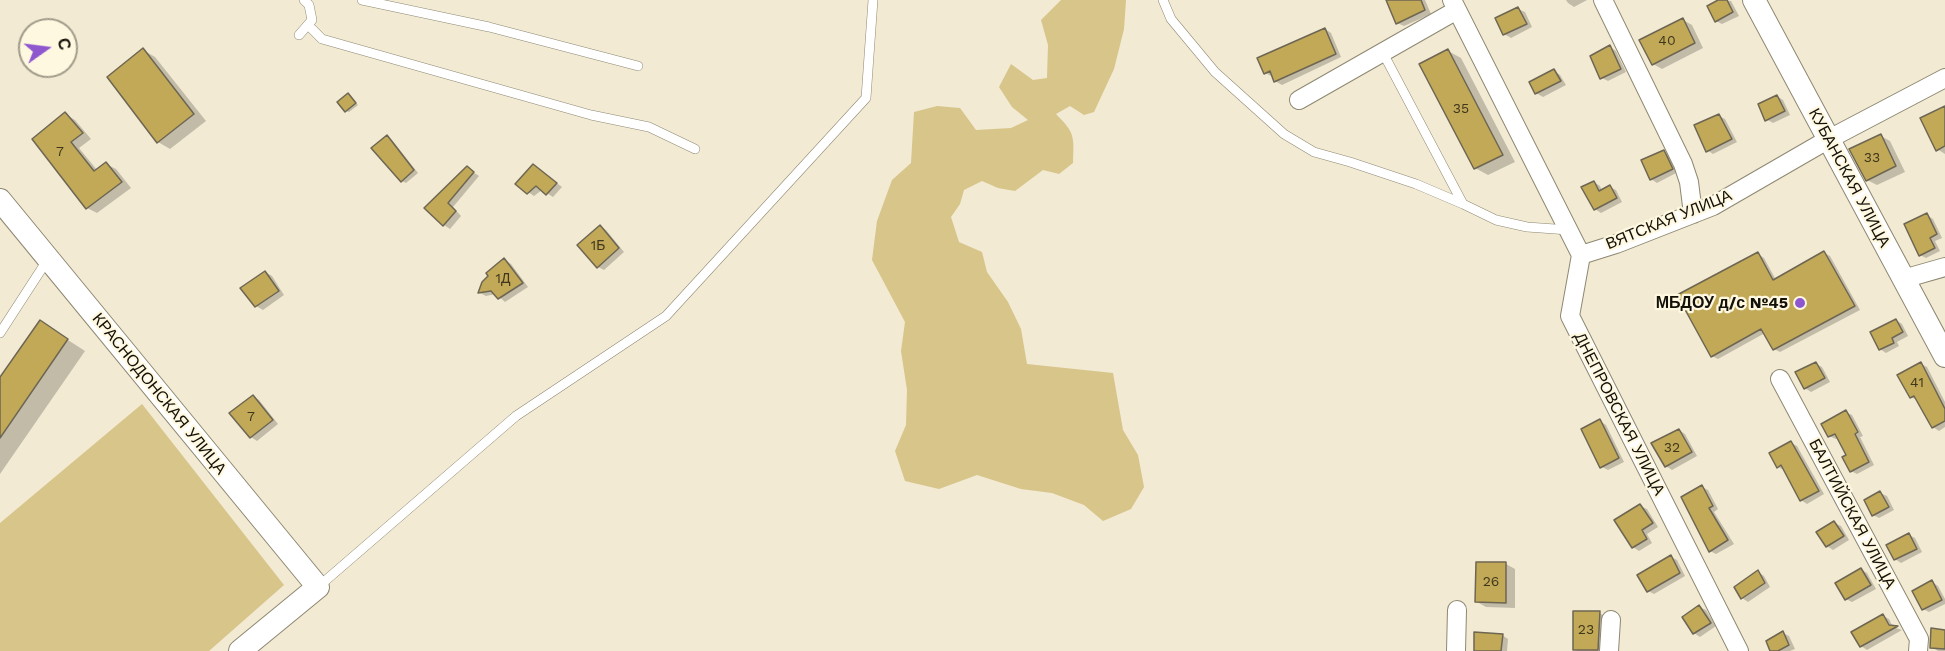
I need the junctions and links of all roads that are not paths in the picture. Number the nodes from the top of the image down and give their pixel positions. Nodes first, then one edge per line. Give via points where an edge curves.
1 (318, 0) edge
2 (362, 0) edge
3 (873, 0) edge
4 (1163, 0) edge
5 (1603, 0) edge
6 (1754, 0) edge
7 (306, 2) edge
8 (380, 2) edge
9 (1455, 5) edge
10 (308, 25) junction
11 (299, 35) dead end
12 (1383, 52) junction
13 (638, 66) dead end
14 (1945, 78) edge
15 (1299, 100) dead end
16 (1828, 139) junction
17 (695, 149) dead end
18 (0, 200) edge
19 (1463, 204) junction
20 (1693, 214) junction
21 (1570, 230) junction
22 (1581, 255) junction
23 (48, 259) junction
24 (1945, 267) edge
25 (1903, 279) junction
26 (0, 333) edge
27 (1945, 356) edge
28 (1780, 379) dead end
29 (318, 587) junction
30 (1457, 610) dead end
31 (1611, 620) dead end
32 (240, 651) edge
33 (1456, 651) edge
34 (1609, 651) edge
35 (1739, 651) edge
36 (1918, 651) edge

1 - 7 lane
2 - 8 lane
3 - 29 lane via 866,98 666,316 516,416
4 - 19 lane via 1171,19 1215,72 1284,135 1314,152 1416,184
5 - 20 street via 1683,164
6 - 16 street, КУБАНСКАЯ УЛИЦА
7 - 10 lane via 312,20
8 - 13 lane
9 - 12 street
9 - 21 street
10 - 11 lane
10 - 17 lane via 322,39 591,115 649,127
12 - 15 street
12 - 19 lane
14 - 16 street, ВЯТСКАЯ УЛИЦА
16 - 20 street, ВЯТСКАЯ УЛИЦА via 1729,198
16 - 25 street, КУБАНСКАЯ УЛИЦА
18 - 23 street, КРАСНОДОНСКАЯ УЛИЦА
19 - 21 lane via 1496,220
20 - 22 street, ВЯТСКАЯ УЛИЦА
21 - 22 street
22 - 35 street, ДНЕПРОВСКАЯ УЛИЦА via 1570,316
23 - 26 lane
23 - 29 street, КРАСНОДОНСКАЯ УЛИЦА
24 - 25 street
25 - 27 street, КУБАНСКАЯ УЛИЦА
28 - 36 street, БАЛТИЙСКАЯ УЛИЦА via 1919,639
29 - 32 street
30 - 33 street
31 - 34 street

